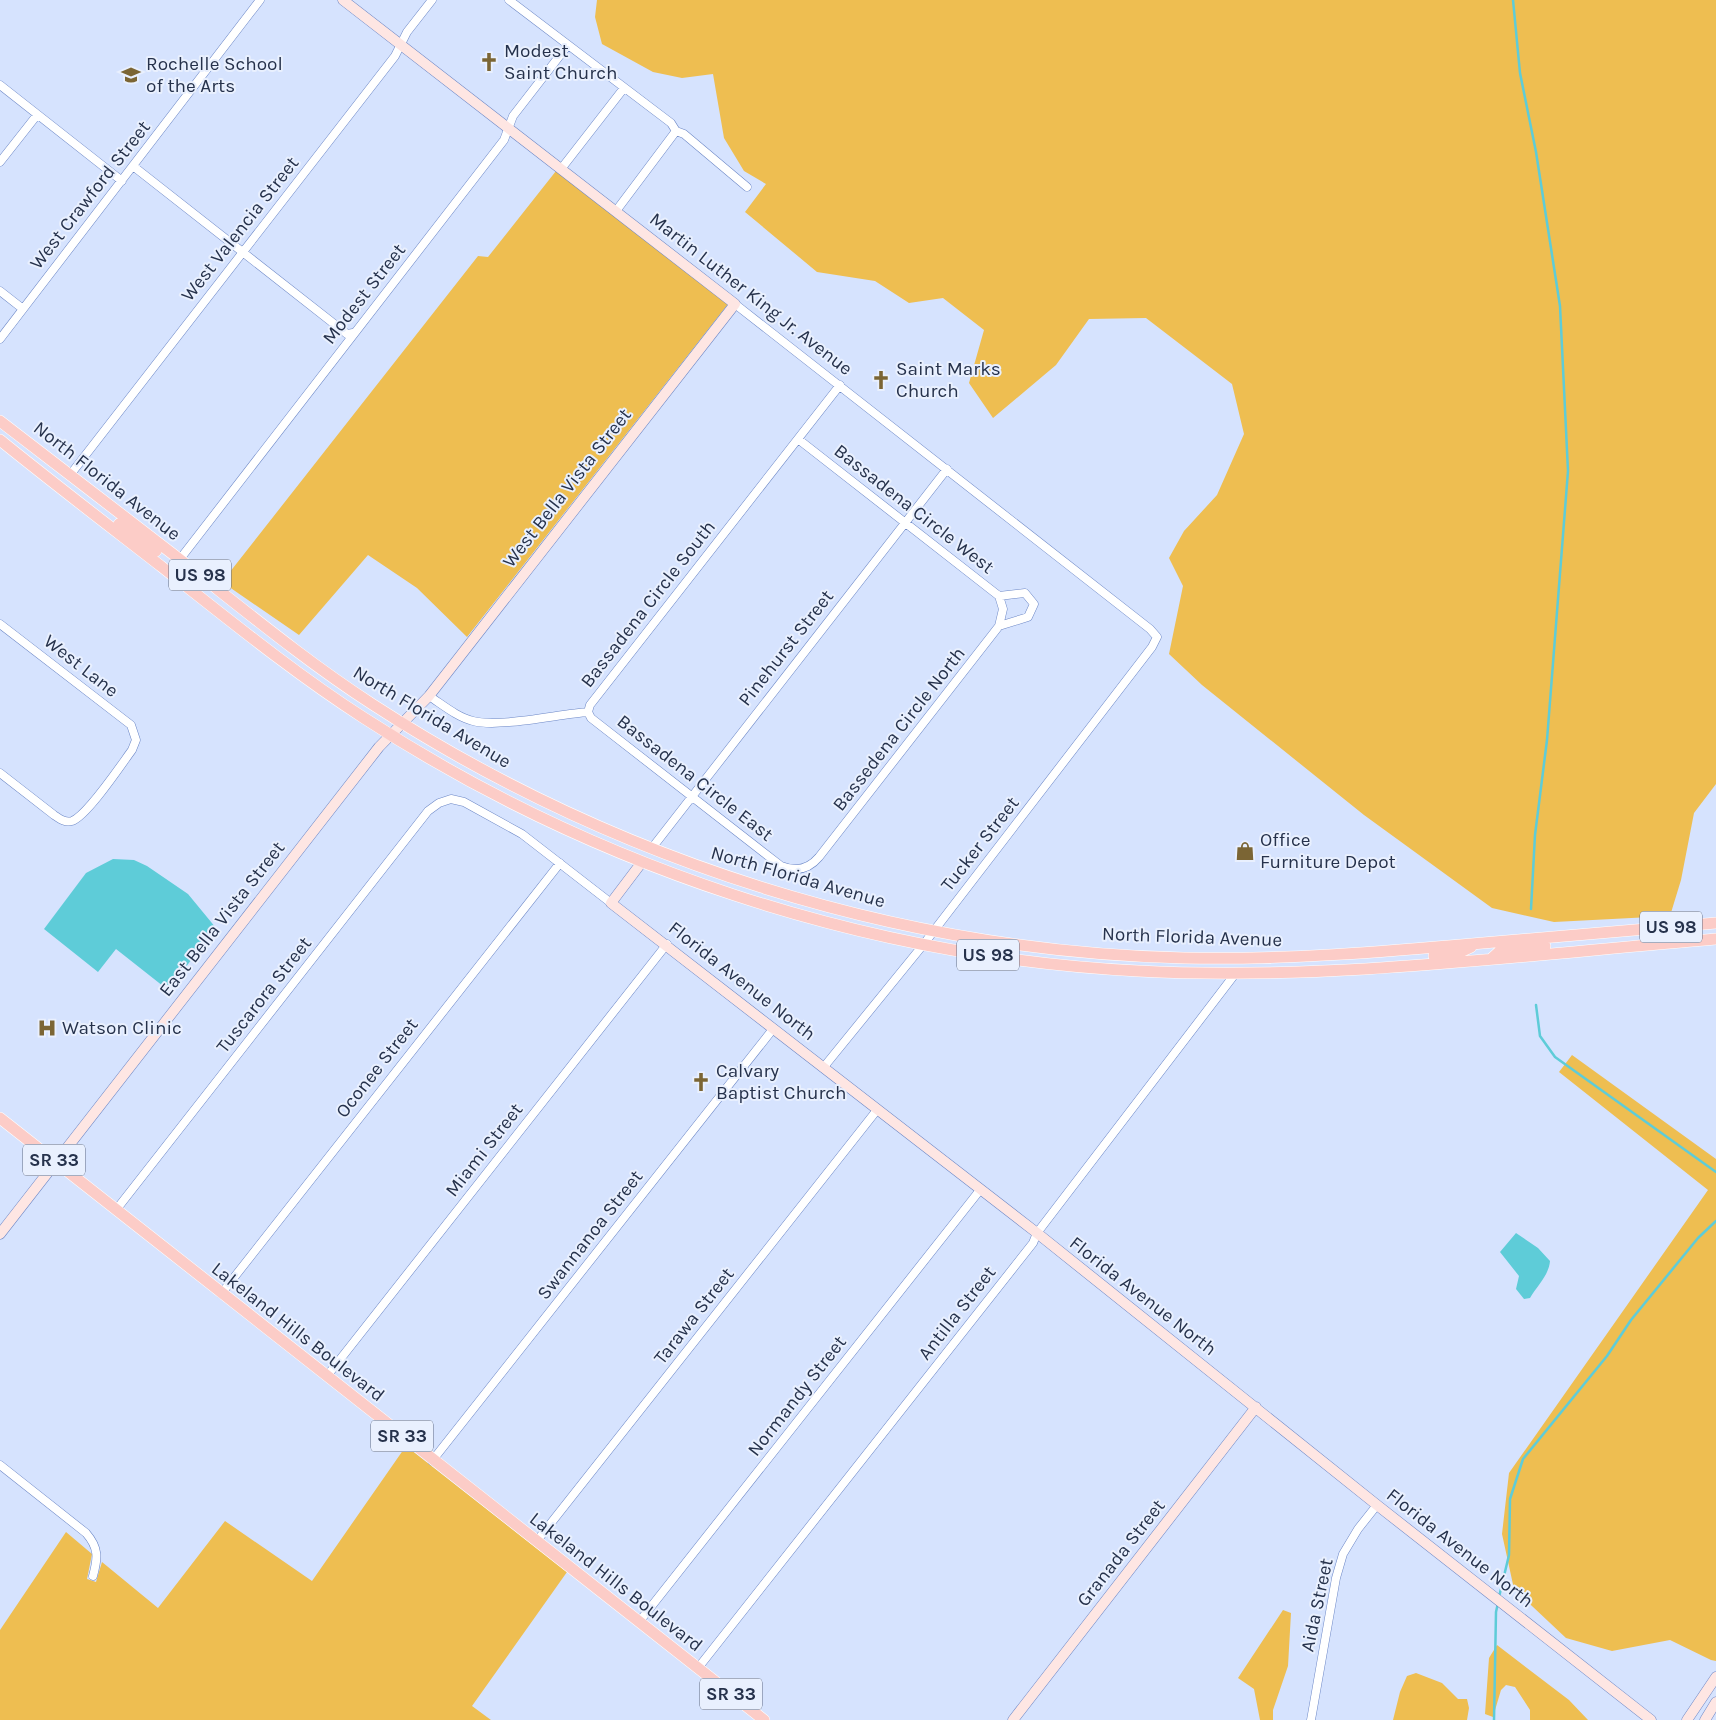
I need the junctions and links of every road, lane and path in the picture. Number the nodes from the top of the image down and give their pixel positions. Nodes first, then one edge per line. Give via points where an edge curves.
1 (260, 0) edge
2 (343, 0) edge
3 (432, 0) edge
4 (509, 0) edge
5 (401, 44) junction
6 (568, 45) junction
7 (0, 85) edge
8 (624, 88) junction
9 (38, 115) junction
10 (508, 127) junction
11 (676, 131) junction
12 (0, 148) edge
13 (7, 153) junction
14 (0, 162) edge
15 (133, 166) junction
16 (561, 169) junction
17 (122, 181) junction
18 (747, 187) dead end
19 (616, 211) junction
20 (242, 252) junction
21 (0, 290) edge
22 (735, 304) junction
23 (23, 309) junction
24 (354, 333) junction
25 (0, 339) edge
26 (840, 385) junction
27 (0, 421) edge
28 (0, 430) edge
29 (798, 439) junction
30 (0, 440) edge
31 (57, 466) junction
32 (947, 469) junction
33 (70, 476) junction
34 (92, 512) junction
35 (906, 523) junction
36 (180, 559) junction
37 (999, 596) junction
38 (1003, 609) joint
39 (0, 624) edge
40 (999, 626) junction
41 (1157, 637) joint
42 (430, 696) junction
43 (588, 712) junction
44 (403, 724) junction
45 (392, 736) junction
46 (0, 773) edge
47 (692, 797) junction
48 (652, 848) junction
49 (642, 862) junction
50 (560, 863) junction
51 (812, 864) joint
52 (611, 903) junction
53 (1716, 923) edge
54 (934, 930) junction
55 (1625, 931) junction
56 (1716, 939) edge
57 (667, 944) junction
58 (1474, 944) junction
59 (923, 945) junction
60 (1312, 956) junction
61 (1492, 959) junction
62 (1350, 969) junction
63 (1170, 972) junction
64 (1235, 974) junction
65 (773, 1029) junction
66 (823, 1068) junction
67 (877, 1110) junction
68 (0, 1118) edge
69 (55, 1161) junction
70 (980, 1190) junction
71 (116, 1210) junction
72 (1036, 1233) junction
73 (0, 1234) edge
74 (221, 1294) junction
75 (327, 1376) junction
76 (1256, 1407) junction
77 (432, 1461) junction
78 (0, 1465) edge
79 (1377, 1505) junction
80 (536, 1542) junction
81 (93, 1576) dead end
82 (639, 1622) junction
83 (698, 1668) junction
84 (1716, 1677) edge
85 (1716, 1702) edge
86 (764, 1720) edge
87 (1013, 1720) edge
88 (1310, 1720) edge
89 (1651, 1720) edge
90 (1687, 1720) edge
91 (1705, 1720) edge

1 - 15 street, West Crawford Street
2 - 5 street, Martin Luther King Jr. Avenue
3 - 5 street, West Valencia Street
4 - 6 street
5 - 10 street, Martin Luther King Jr. Avenue
5 - 20 street, West Valencia Street via 395,56
6 - 8 street
6 - 10 street, Modest Street
7 - 9 street
8 - 11 street via 671,123
8 - 16 street
9 - 13 street
9 - 17 street
10 - 16 street, Martin Luther King Jr. Avenue
10 - 24 street, Modest Street via 504,140
11 - 18 street via 684,134
11 - 19 street
12 - 13 street
13 - 14 street
15 - 17 street, West Crawford Street
15 - 20 street
16 - 19 street, Martin Luther King Jr. Avenue
17 - 23 street, West Crawford Street
19 - 22 street, Martin Luther King Jr. Avenue
20 - 24 street via 347,334
20 - 33 street, West Valencia Street
21 - 23 street
22 - 26 street, Martin Luther King Jr. Avenue
22 - 42 street, West Bella Vista Street
23 - 25 street, West Crawford Street
24 - 36 street, Modest Street
26 - 29 street, Bassadena Circle South
26 - 32 street, Martin Luther King Jr. Avenue
27 - 31 main road, North Florida Avenue / US 98
28 - 31 main road via 39,460
29 - 35 street, Bassadena Circle West
29 - 43 street, Bassadena Circle South via 590,704
30 - 34 main road, North Florida Avenue / US 98
31 - 33 main road, North Florida Avenue / US 98
32 - 35 street, Pinehurst Street
32 - 41 street, Martin Luther King Jr. Avenue
33 - 36 main road, North Florida Avenue / US 98
34 - 36 main road via 116,522 171,563
34 - 45 main road, North Florida Avenue / US 98 via 308,680
35 - 37 street, Bassadena Circle West
35 - 47 street, Pinehurst Street
36 - 44 main road, North Florida Avenue / US 98 via 314,664
37 - 38 street, Bassadena Circle West
37 - 40 street via 1025,593 1034,604 1028,618
38 - 40 street, Bassedena Circle North
39 - 46 street, West Lane via 131,725 135,737 132,750 84,814 70,821 54,816
40 - 51 street, Bassedena Circle North
41 - 54 street, Tucker Street
42 - 43 street, Bassadena Circle South via 460,716 489,723
42 - 44 street, West Bella Vista Street
43 - 47 street, Bassadena Circle East via 591,718
44 - 45 street, East Bella Vista Street
44 - 48 main road, North Florida Avenue / US 98 via 526,793
45 - 49 main road, North Florida Avenue / US 98 via 558,826
45 - 69 street, East Bella Vista Street via 379,746 328,810
47 - 48 street, Pinehurst Street
47 - 51 street, Bassadena Circle East via 781,866 797,870
48 - 54 main road, North Florida Avenue / US 98 via 695,866 794,897 880,920
49 - 52 street
49 - 59 main road, North Florida Avenue / US 98 via 779,909
50 - 52 street
50 - 71 street, Tuscarora Street via 522,834 464,802 451,799 428,811
50 - 74 street, Oconee Street
52 - 57 street, Florida Avenue North
53 - 55 main road, North Florida Avenue / US 98
54 - 59 street, Tucker Street
54 - 60 main road, North Florida Avenue / US 98 via 1015,944 1131,955 1243,959
55 - 58 main road, North Florida Avenue / US 98
55 - 61 main road via 1597,941 1501,950
56 - 61 main road, North Florida Avenue / US 98
57 - 65 street, Florida Avenue North
57 - 75 street, Miami Street
58 - 60 main road, North Florida Avenue / US 98
58 - 62 main road via 1458,954 1366,962
59 - 63 main road, North Florida Avenue / US 98 via 1077,967
59 - 66 street, Tucker Street
60 - 63 main road via 1289,964 1178,966
61 - 62 main road, North Florida Avenue / US 98
62 - 64 main road, North Florida Avenue / US 98
63 - 64 main road, North Florida Avenue / US 98
64 - 72 street, Antilla Street
65 - 66 street, Florida Avenue North
65 - 77 street, Swannanoa Street
66 - 67 street, Florida Avenue North
67 - 70 street, Florida Avenue North
67 - 80 street, Tarawa Street
68 - 69 main road, Lakeland Hills Boulevard / SR 33
69 - 71 main road, Lakeland Hills Boulevard / SR 33
69 - 73 street, East Bella Vista Street
70 - 72 street, Florida Avenue North
70 - 82 street, Normandy Street
71 - 74 main road, Lakeland Hills Boulevard / SR 33
72 - 76 street, Florida Avenue North
72 - 83 street, Antilla Street via 1033,1242
74 - 75 main road, Lakeland Hills Boulevard / SR 33
75 - 77 main road, Lakeland Hills Boulevard / SR 33
76 - 79 street, Florida Avenue North
76 - 87 street, Granada Street
77 - 80 main road, Lakeland Hills Boulevard / SR 33
78 - 81 street via 95,1543 98,1553
79 - 88 street, Aida Street via 1343,1554
79 - 89 street, Florida Avenue North
80 - 82 main road, Lakeland Hills Boulevard / SR 33
82 - 83 main road, Lakeland Hills Boulevard / SR 33
83 - 86 main road, Lakeland Hills Boulevard / SR 33
84 - 90 street
85 - 91 street

